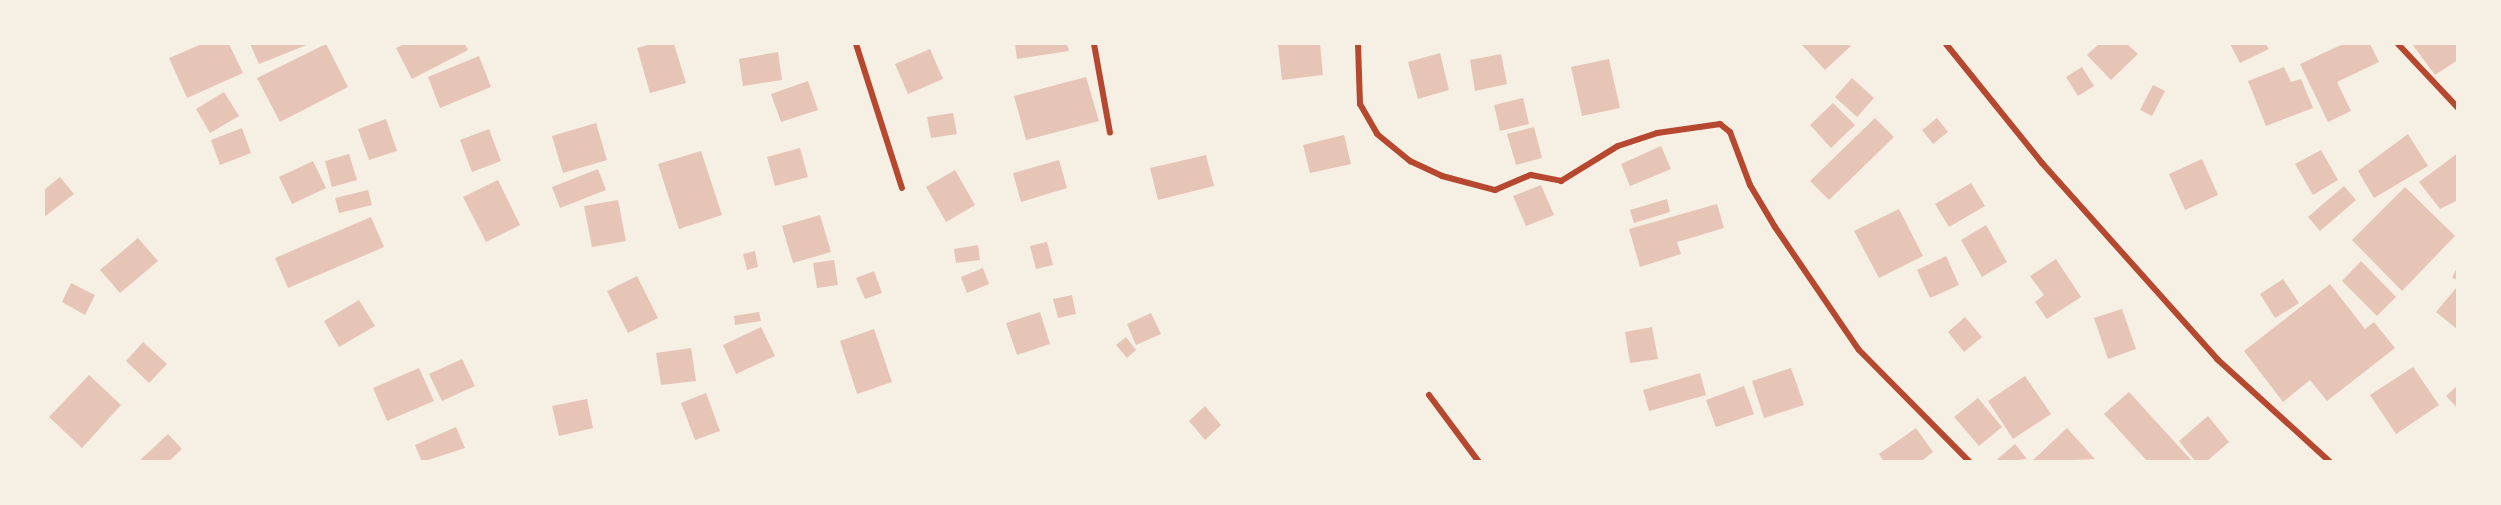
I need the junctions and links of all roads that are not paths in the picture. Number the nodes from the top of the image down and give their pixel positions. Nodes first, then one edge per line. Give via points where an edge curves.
1 (856, 44) edge
2 (1094, 44) edge
3 (1358, 44) edge
4 (1947, 44) edge
5 (2398, 44) edge
6 (2457, 108) edge
7 (1110, 133) dead end
8 (902, 188) dead end
9 (1429, 395) dead end
10 (1479, 462) edge
11 (1970, 462) edge
12 (2330, 462) edge

1 - 8 street via 863,78
2 - 7 street
3 - 11 street via 1360,104 1377,134 1410,161 1442,176 1496,190 1531,175 1561,181 1618,146 1657,133 1720,124 1730,132 1750,185 1775,227 1859,350
4 - 12 street via 2042,163 2217,359
5 - 6 street
9 - 10 street

